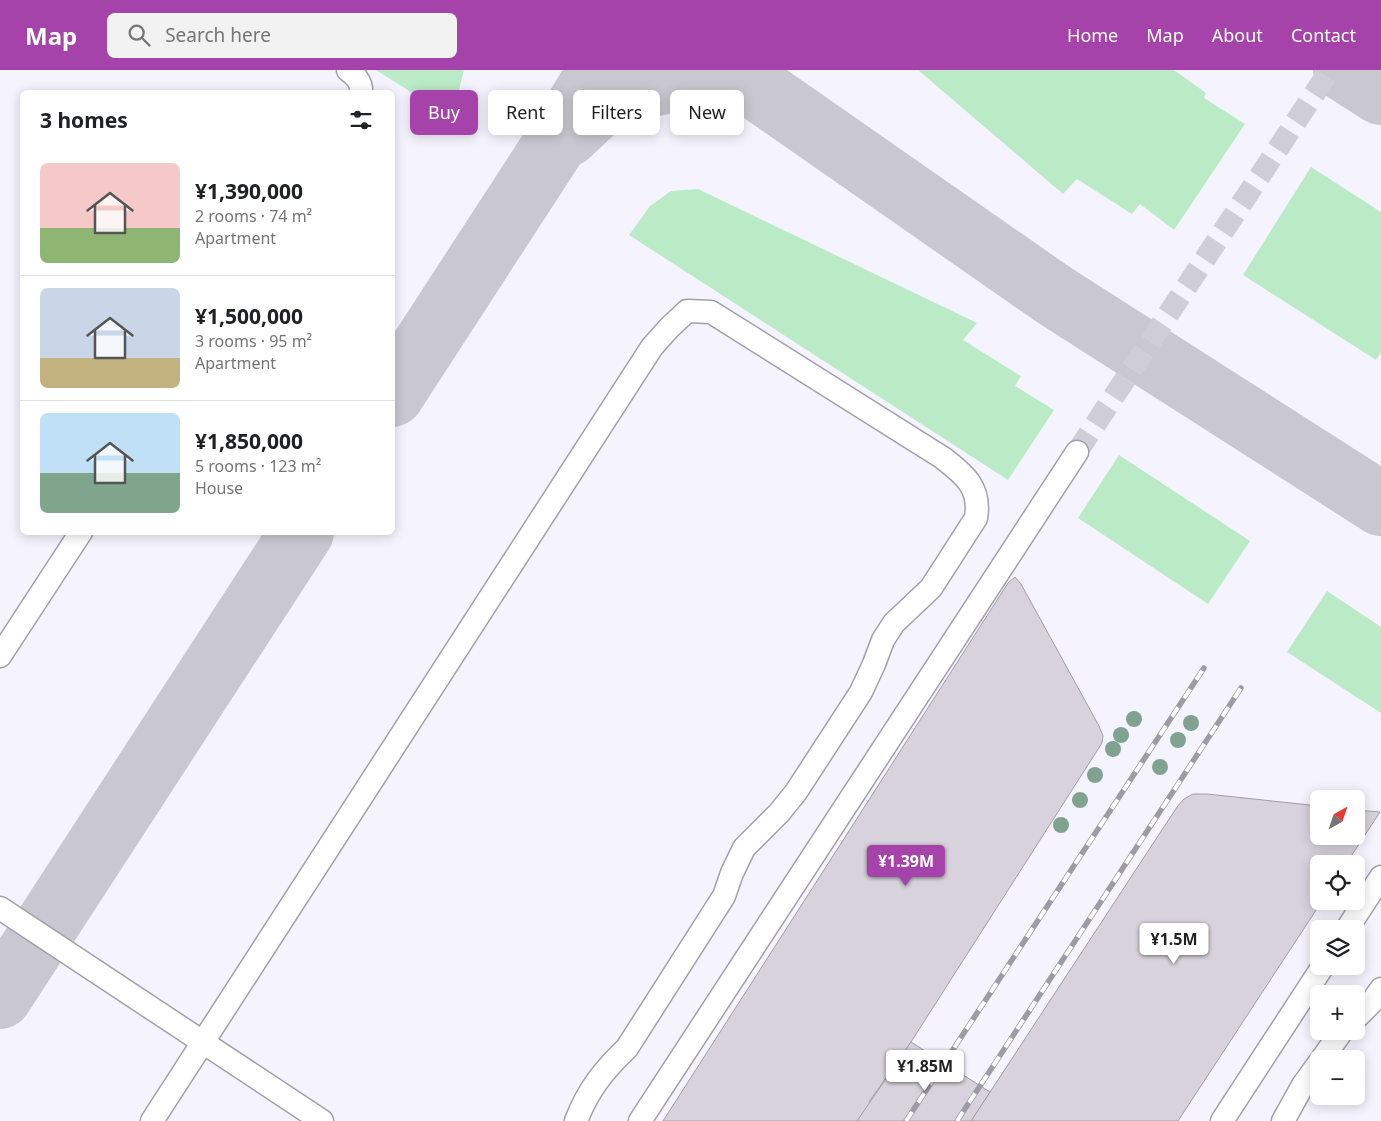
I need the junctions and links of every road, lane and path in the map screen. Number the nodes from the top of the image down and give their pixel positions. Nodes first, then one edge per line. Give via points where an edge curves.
1 (348, 70) edge
2 (362, 90) edge
3 (1077, 452) tunnel mouth
4 (79, 535) edge
5 (0, 656) edge
6 (1381, 877) edge
7 (0, 908) edge
8 (1353, 920) edge
9 (1317, 975) edge
10 (1381, 989) edge
11 (1365, 1009) edge
12 (204, 1043) junction
13 (1310, 1075) edge
14 (152, 1121) edge
15 (322, 1121) edge
16 (576, 1121) edge
17 (640, 1121) edge
18 (1222, 1121) edge
19 (1283, 1121) edge

1 - 2 lane via 355,75
3 - 17 lane
4 - 5 lane
6 - 8 lane
7 - 12 lane
9 - 18 lane
10 - 11 lane
12 - 14 lane
12 - 15 lane
12 - 16 lane via 652,347 687,312 711,312 943,458 975,490 976,518 931,588 894,623 883,640 861,692 796,792 744,848 724,896 627,1048 594,1083
13 - 19 lane

